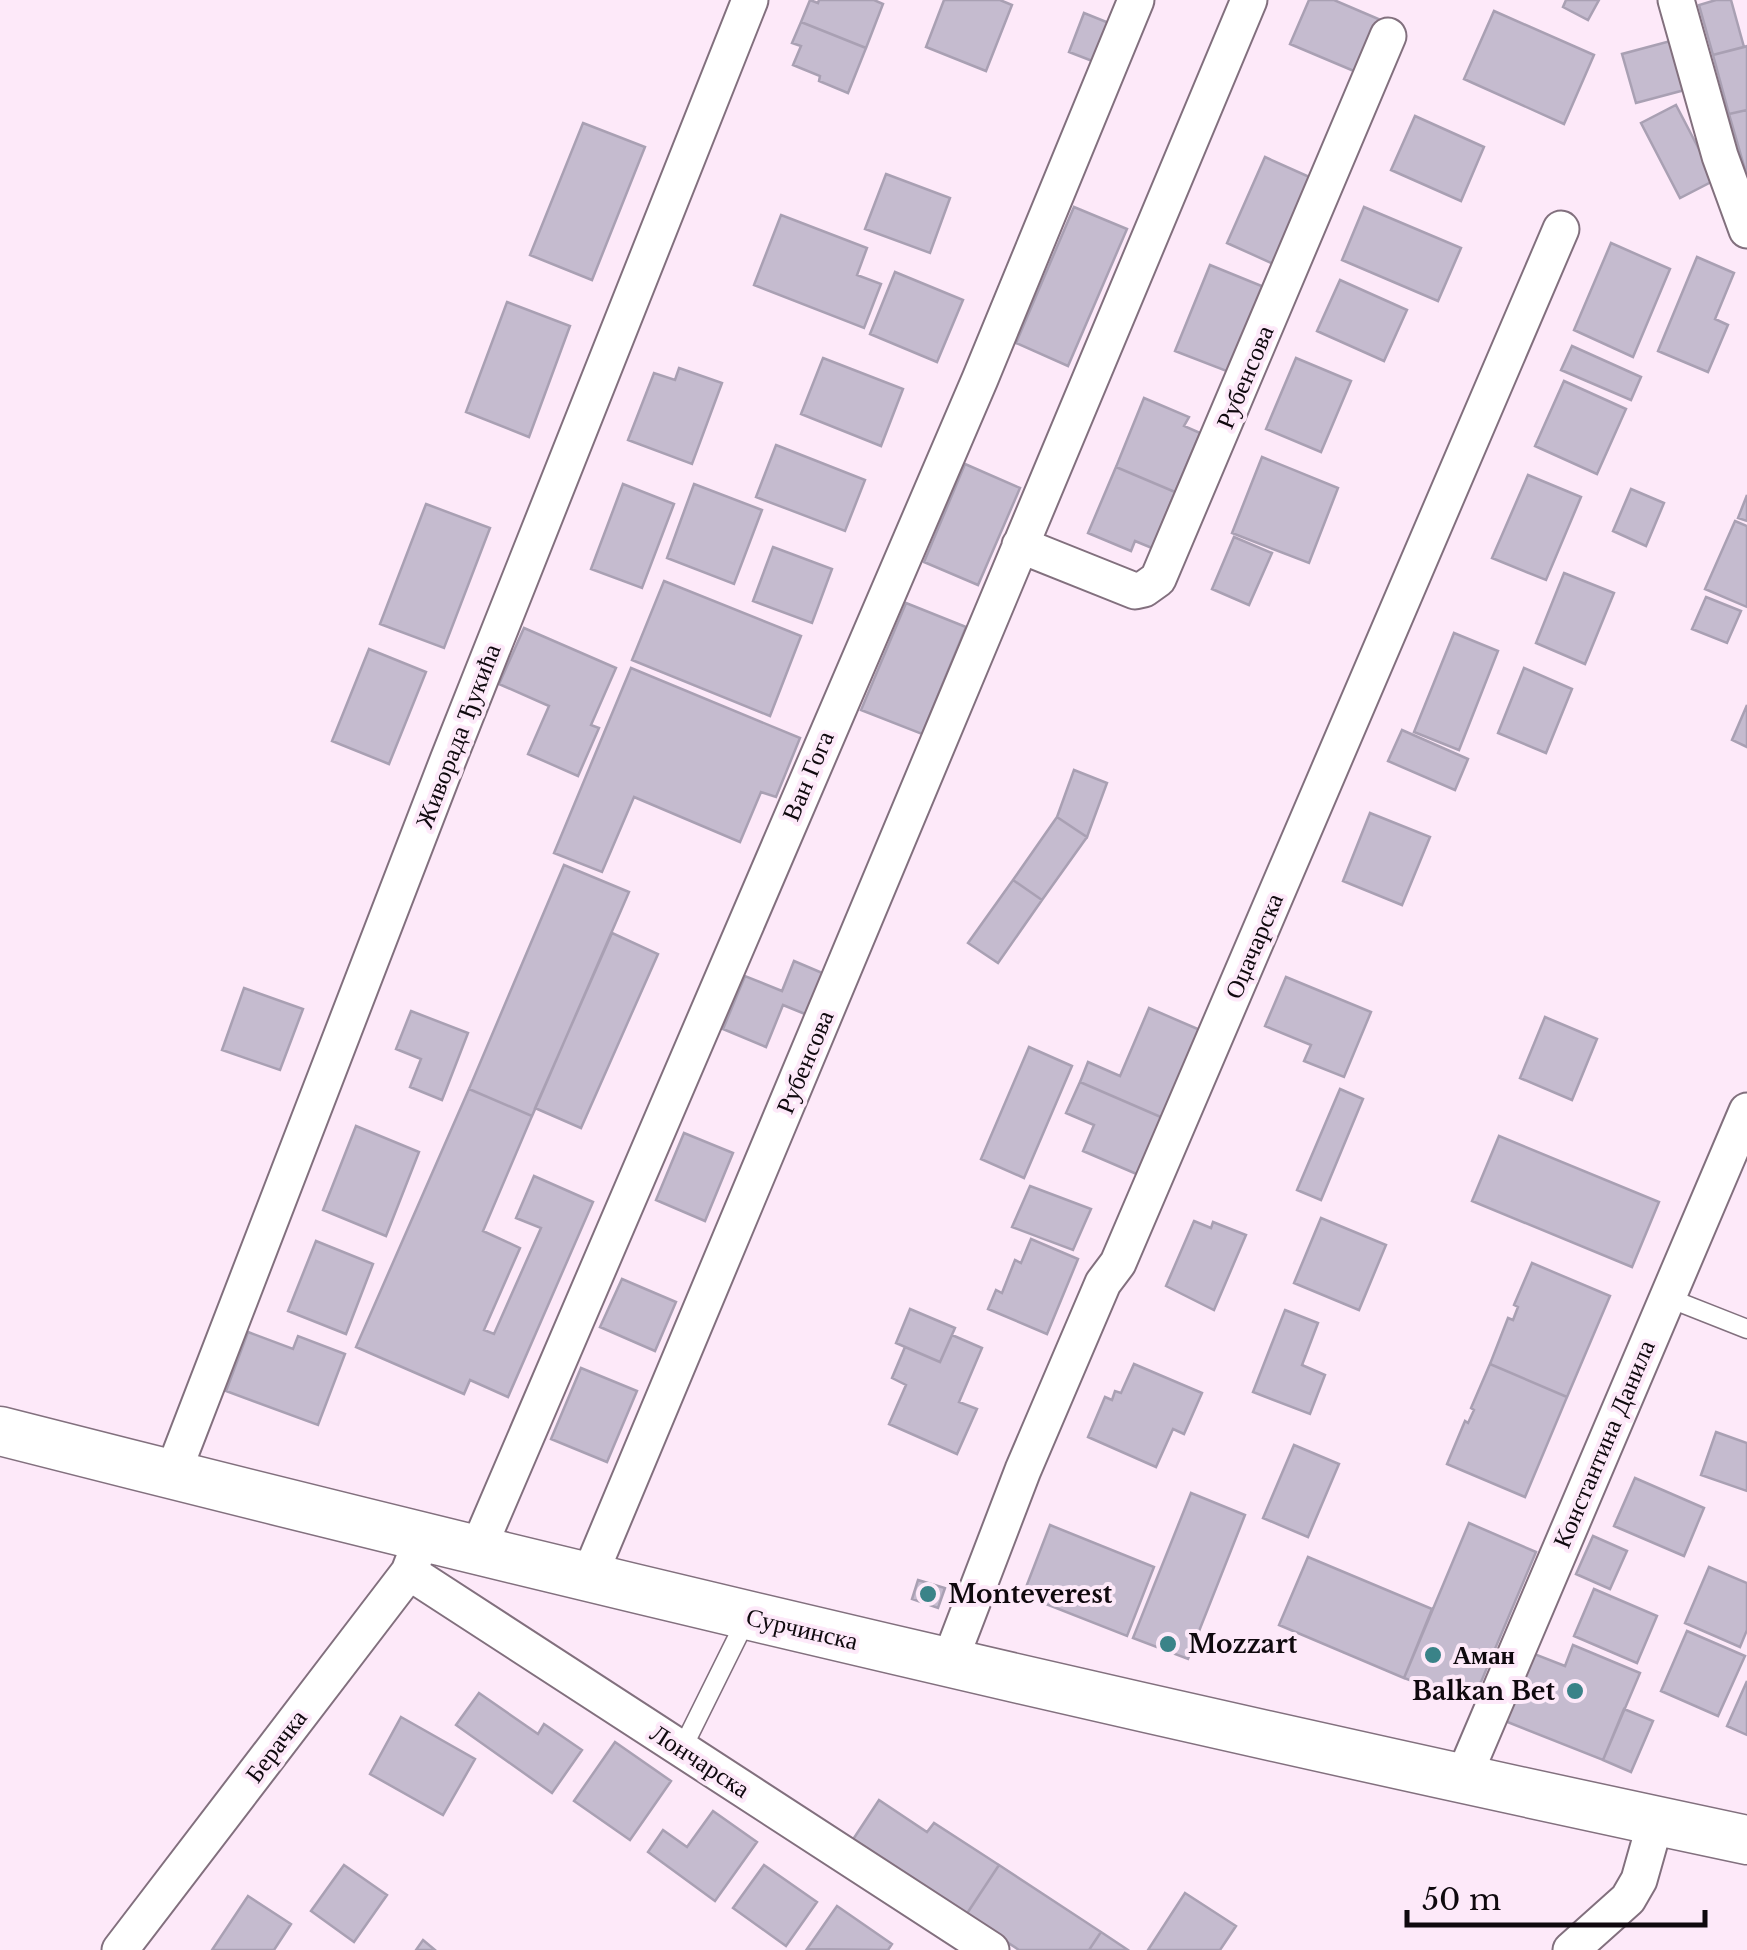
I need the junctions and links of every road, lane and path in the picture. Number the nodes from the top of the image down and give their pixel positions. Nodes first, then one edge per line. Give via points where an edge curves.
1 (750, 0) edge
2 (1136, 0) edge
3 (1248, 0) edge
4 (1676, 0) edge
5 (1388, 36) dead end
6 (1561, 229) dead end
7 (1747, 230) edge
8 (1020, 545) junction
9 (1747, 1111) edge
10 (1666, 1297) junction
11 (1747, 1329) edge
12 (0, 1431) edge
13 (172, 1475) junction
14 (477, 1550) junction
15 (415, 1554) junction
16 (588, 1579) junction
17 (748, 1617) junction
18 (949, 1663) junction
19 (682, 1749) junction
20 (1463, 1778) junction
21 (1656, 1820) junction
22 (1747, 1840) edge
23 (120, 1950) edge
24 (991, 1950) edge
25 (1571, 1950) edge

1 - 13 street, Живорада Ђукића
2 - 14 street, Ван Гога via 980,380
3 - 8 street, Рубенсова
4 - 7 street
5 - 8 street, Рубенсова via 1158,579 1135,591
6 - 18 street, Оџачарска via 1118,1263 1030,1453
8 - 16 street, Рубенсова
9 - 10 street, Константина Данила
10 - 11 lane
10 - 20 street, Константина Данила
12 - 13 main road, Сурчинска
13 - 15 main road, Сурчинска
14 - 15 main road, Сурчинска
14 - 16 main road, Сурчинска
15 - 19 street, Лончарска
15 - 23 street, Берачка
16 - 17 main road, Сурчинска
17 - 18 main road, Сурчинска
17 - 19 lane
18 - 20 main road, Сурчинска
19 - 24 street, Лончарска
20 - 21 main road, Сурчинска
21 - 22 main road, Сурчинска
21 - 25 street via 1628,1899

